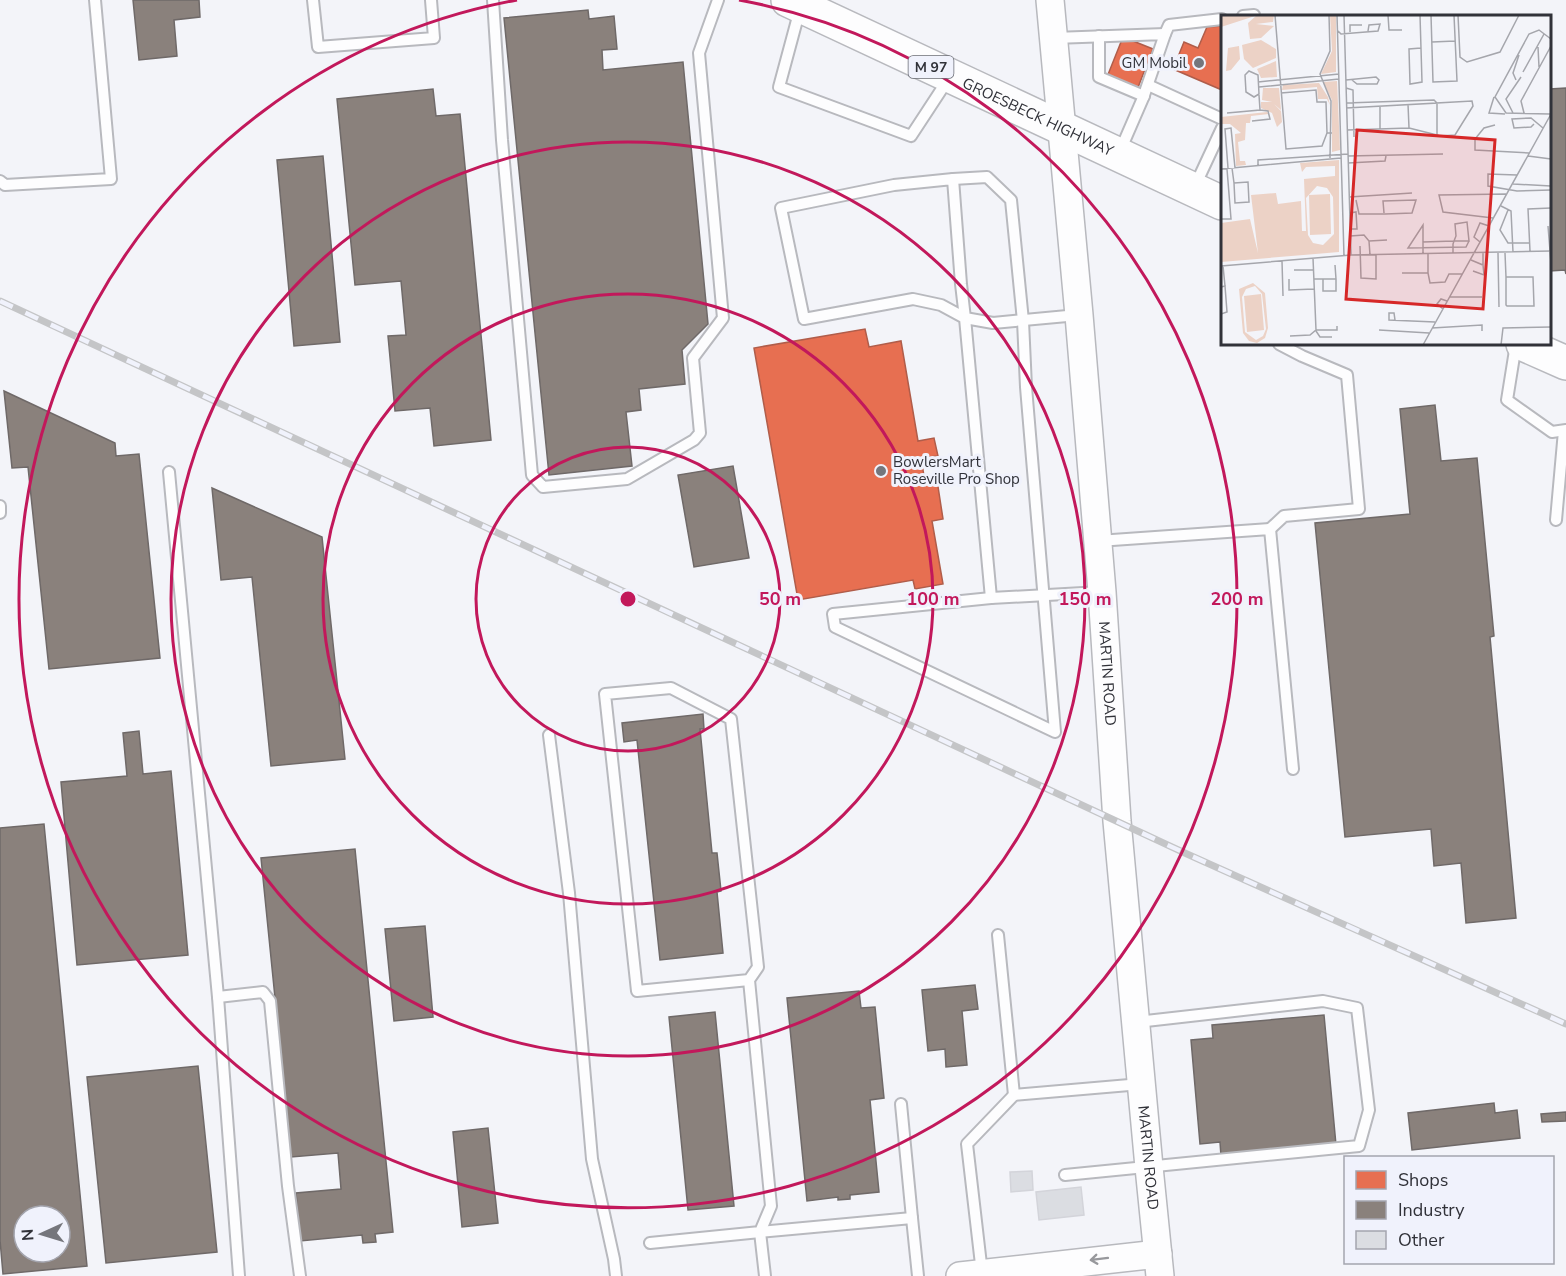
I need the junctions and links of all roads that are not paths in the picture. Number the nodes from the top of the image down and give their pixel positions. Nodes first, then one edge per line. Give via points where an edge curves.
1 (95, 0) edge
2 (313, 0) edge
3 (431, 0) edge
4 (493, 0) edge
5 (718, 0) edge
6 (1050, 0) edge
7 (795, 3) edge
8 (1221, 19) edge
9 (1165, 34) junction
10 (1099, 36) junction
11 (1054, 38) junction
12 (950, 76) junction
13 (1148, 85) junction
14 (1144, 96) junction
15 (1221, 119) edge
16 (1061, 127) junction
17 (1221, 130) edge
18 (1119, 154) junction
19 (953, 179) junction
20 (0, 181) edge
21 (1194, 189) junction
22 (1221, 202) edge
23 (1079, 315) junction
24 (965, 318) junction
25 (1023, 321) junction
26 (1281, 345) edge
27 (1516, 345) edge
28 (1525, 345) edge
29 (1566, 363) edge
30 (1565, 430) edge
31 (170, 472) dead end
32 (0, 506) edge
33 (0, 513) edge
34 (1556, 520) dead end
35 (1270, 529) junction
36 (1097, 542) junction
37 (1102, 592) junction
38 (1043, 596) junction
39 (991, 598) junction
40 (549, 735) dead end
41 (1293, 769) dead end
42 (998, 935) dead end
43 (749, 980) junction
44 (218, 997) junction
45 (1135, 1022) junction
46 (1141, 1084) junction
47 (1014, 1095) junction
48 (901, 1104) dead end
49 (1149, 1167) junction
50 (1065, 1175) dead end
51 (912, 1218) junction
52 (760, 1232) junction
53 (650, 1243) dead end
54 (1159, 1265) edge
55 (971, 1275) edge
56 (239, 1276) edge
57 (300, 1276) edge
58 (616, 1276) edge
59 (765, 1276) edge
60 (918, 1276) edge

1 - 20 lane via 111,179 5,185
2 - 3 lane via 318,47 434,38
4 - 5 lane via 532,475 543,487 627,478 700,433 693,358 723,318 699,53
6 - 11 street, MARTIN ROAD
7 - 12 main road, GROESBECK HIGHWAY / M 97
7 - 12 lane via 779,87 911,136
8 - 9 lane via 1169,24
9 - 10 lane
9 - 13 lane
10 - 11 lane
10 - 14 lane via 1099,77
11 - 16 street, MARTIN ROAD
12 - 16 main road, GROESBECK HIGHWAY / M 97
13 - 14 lane
13 - 15 lane
14 - 18 lane
16 - 18 main road, GROESBECK HIGHWAY / M 97
16 - 23 street, MARTIN ROAD
17 - 21 lane
18 - 21 main road, GROESBECK HIGHWAY / M 97
19 - 24 lane
19 - 24 lane via 894,185 781,208 804,319 913,298 941,305
19 - 25 lane via 987,177 1011,200
21 - 22 main road, GROESBECK HIGHWAY / M 97
23 - 25 lane
23 - 36 street, MARTIN ROAD
24 - 25 lane via 993,323
24 - 39 lane
25 - 38 lane
26 - 35 lane via 1347,375 1359,509 1284,516
27 - 30 lane via 1506,400 1552,432
28 - 29 main road
30 - 34 lane
31 - 44 lane
32 - 33 lane
35 - 36 lane
35 - 41 lane
36 - 37 street, MARTIN ROAD
37 - 38 lane
37 - 45 street, MARTIN ROAD
38 - 39 lane
38 - 39 lane via 1055,732 835,627 833,614
40 - 58 lane via 569,893 592,1159
42 - 47 lane
43 - 43 lane via 758,967 731,719 670,688 605,694 637,991
43 - 52 lane via 771,1206
44 - 56 lane
44 - 57 lane via 263,992 270,1001
45 - 46 street, MARTIN ROAD
45 - 49 lane via 1323,1000 1357,1008 1369,1110 1359,1146
46 - 47 lane
46 - 49 street, MARTIN ROAD
47 - 55 lane via 968,1144
48 - 51 lane
49 - 50 lane
49 - 54 street, MARTIN ROAD
51 - 52 lane
51 - 60 lane
52 - 53 lane
52 - 59 lane
54 -> 55 street via 1120,1257

